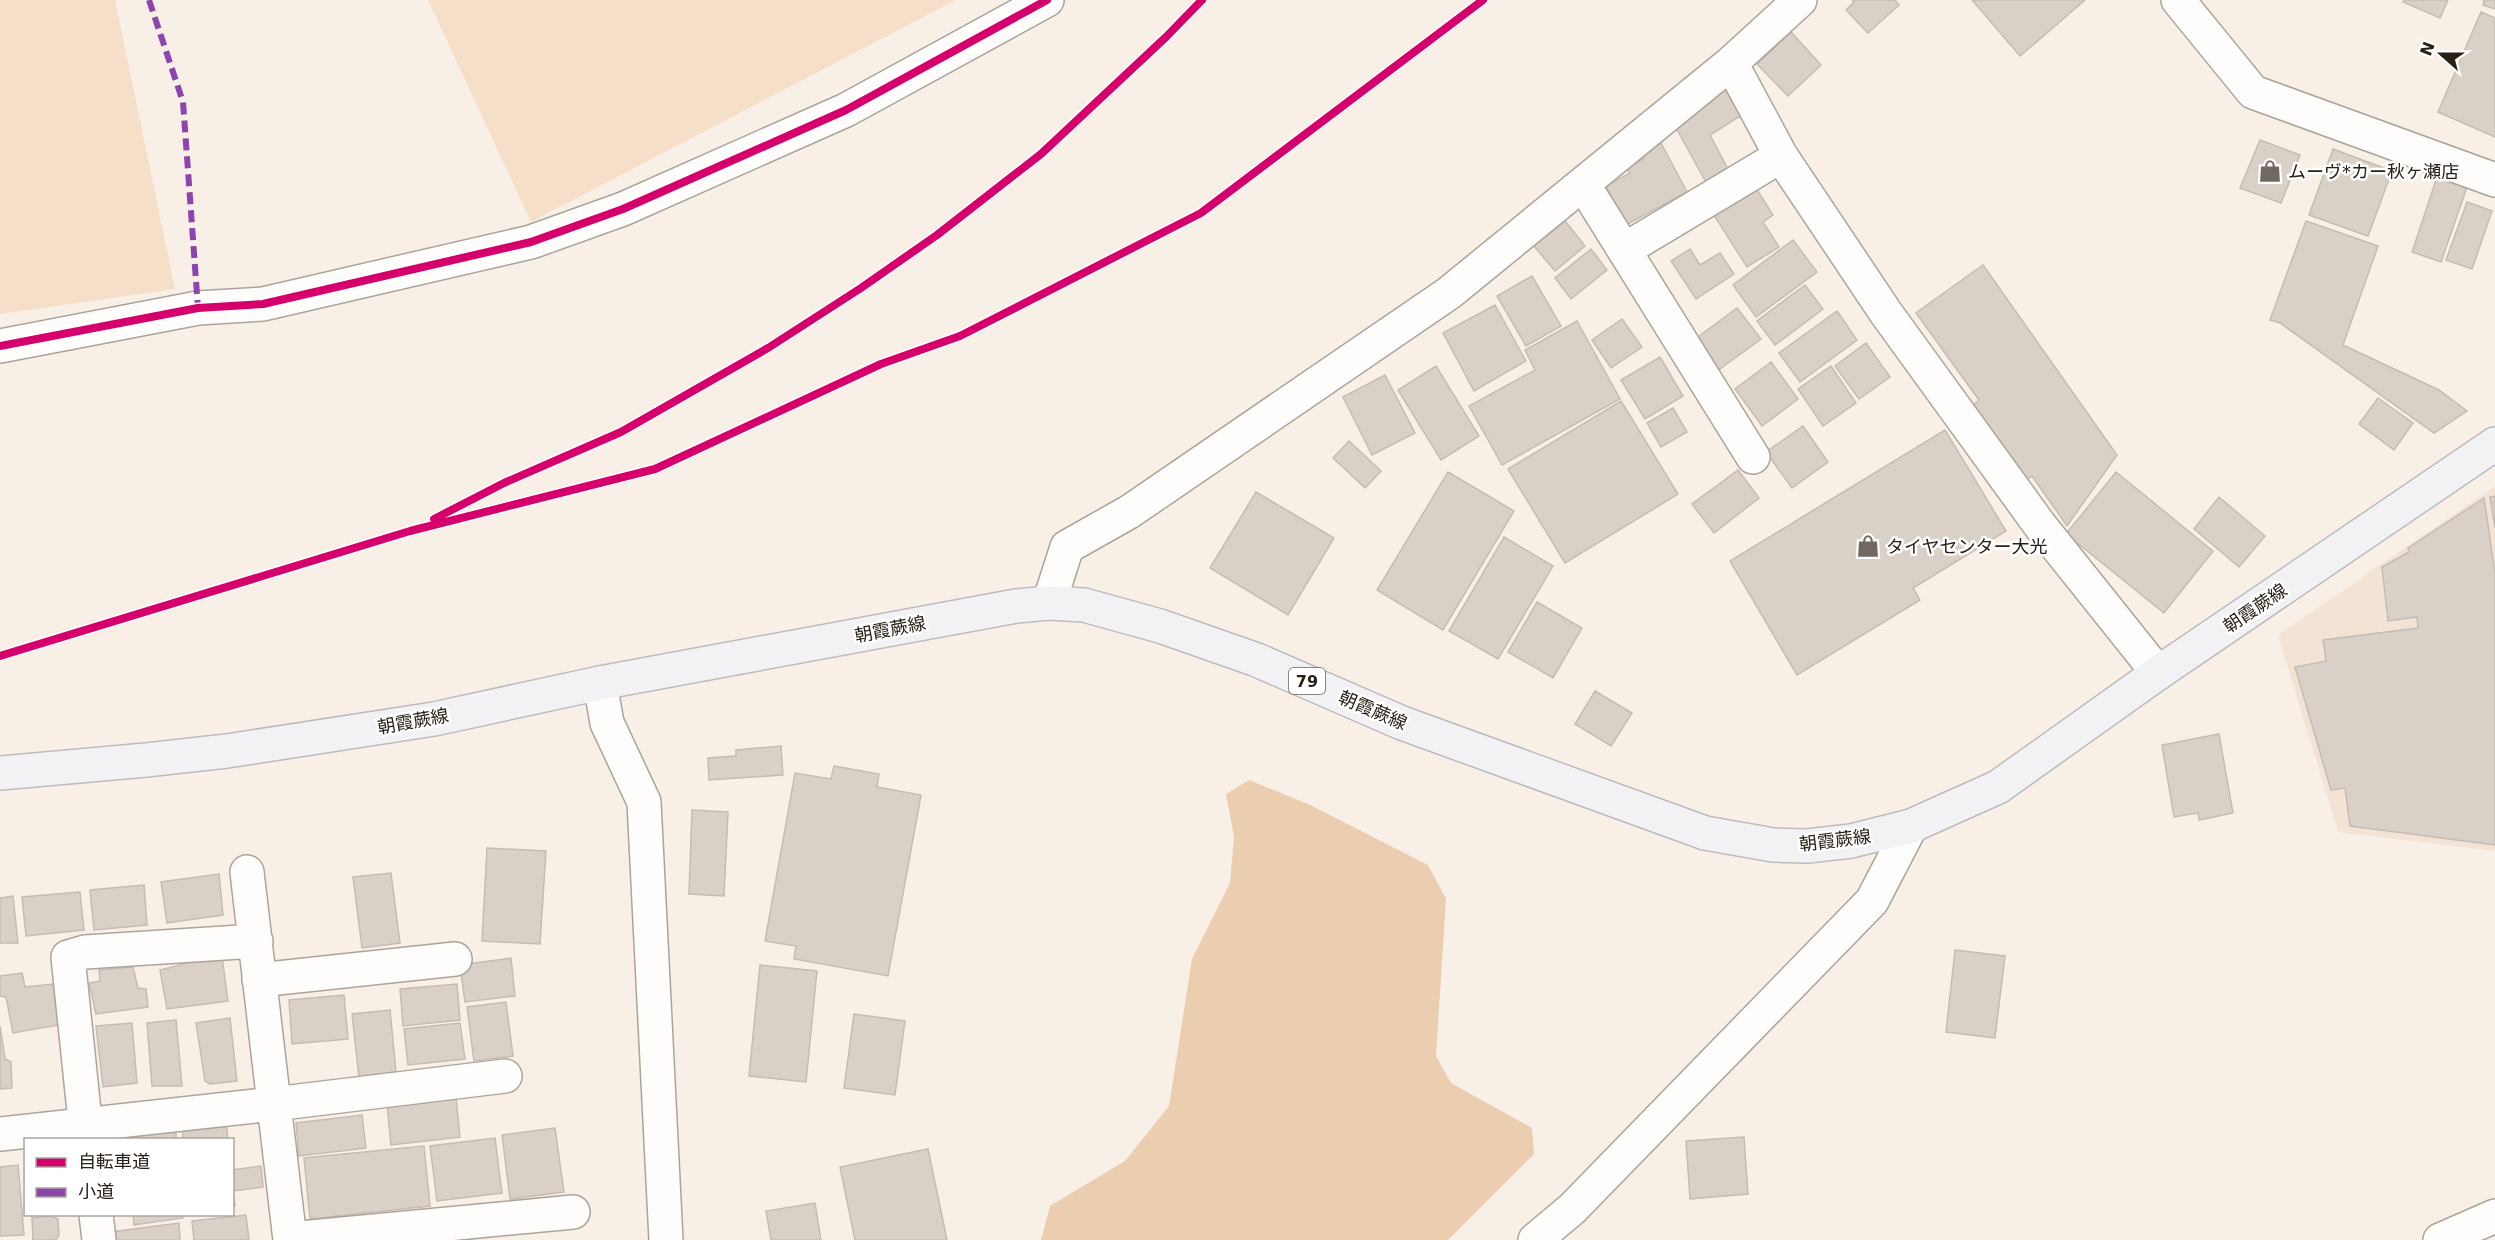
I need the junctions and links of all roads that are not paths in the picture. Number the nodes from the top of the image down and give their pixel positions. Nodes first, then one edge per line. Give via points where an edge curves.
1 (1047, 0) edge
2 (1800, 0) edge
3 (2178, 0) edge
4 (1731, 63) junction
5 (1781, 156) junction
6 (2495, 180) edge
7 (1583, 184) junction
8 (1624, 250) junction
9 (0, 346) edge
10 (2495, 444) edge
11 (1753, 457) dead end
12 (1049, 603) junction
13 (2158, 673) junction
14 (600, 683) junction
15 (0, 773) edge
16 (1911, 826) junction
17 (247, 873) dead end
18 (256, 941) junction
19 (455, 959) dead end
20 (260, 980) junction
21 (505, 1076) dead end
22 (274, 1104) junction
23 (86, 1132) edge
24 (0, 1134) edge
25 (573, 1212) dead end
26 (96, 1216) edge
27 (2495, 1216) edge
28 (1573, 1224) edge
29 (290, 1239) edge
30 (99, 1240) edge
31 (666, 1240) edge
32 (1535, 1240) edge
33 (2440, 1240) edge

1 - 9 street via 846,110 623,209 531,242 263,304 198,308
2 - 4 street
3 - 6 street via 2253,92
4 - 5 street
4 - 7 street
5 - 8 street
5 - 13 street via 1886,313 2039,524
7 - 8 street
7 - 12 street via 1449,292 1129,512 1067,547
8 - 11 street
10 - 13 main road, 朝霞蕨線 / 79
12 - 14 main road, 朝霞蕨線 / 79
12 - 16 main road, 朝霞蕨線 / 79 via 1084,606 1204,641 1402,723 1706,833 1752,843 1806,846 1851,841
13 - 16 main road, 朝霞蕨線 / 79 via 1998,787
14 - 15 main road, 朝霞蕨線 / 79 via 434,719 256,747
14 - 31 street via 607,723 644,802
16 - 28 street via 1872,901
17 - 18 street
18 - 20 street
18 - 23 street via 85,952 68,957
19 - 20 street
20 - 22 street
21 - 22 street
22 - 23 street
22 - 29 street
23 - 24 street
25 - 29 street
26 - 30 street
27 - 33 street
28 - 32 street

